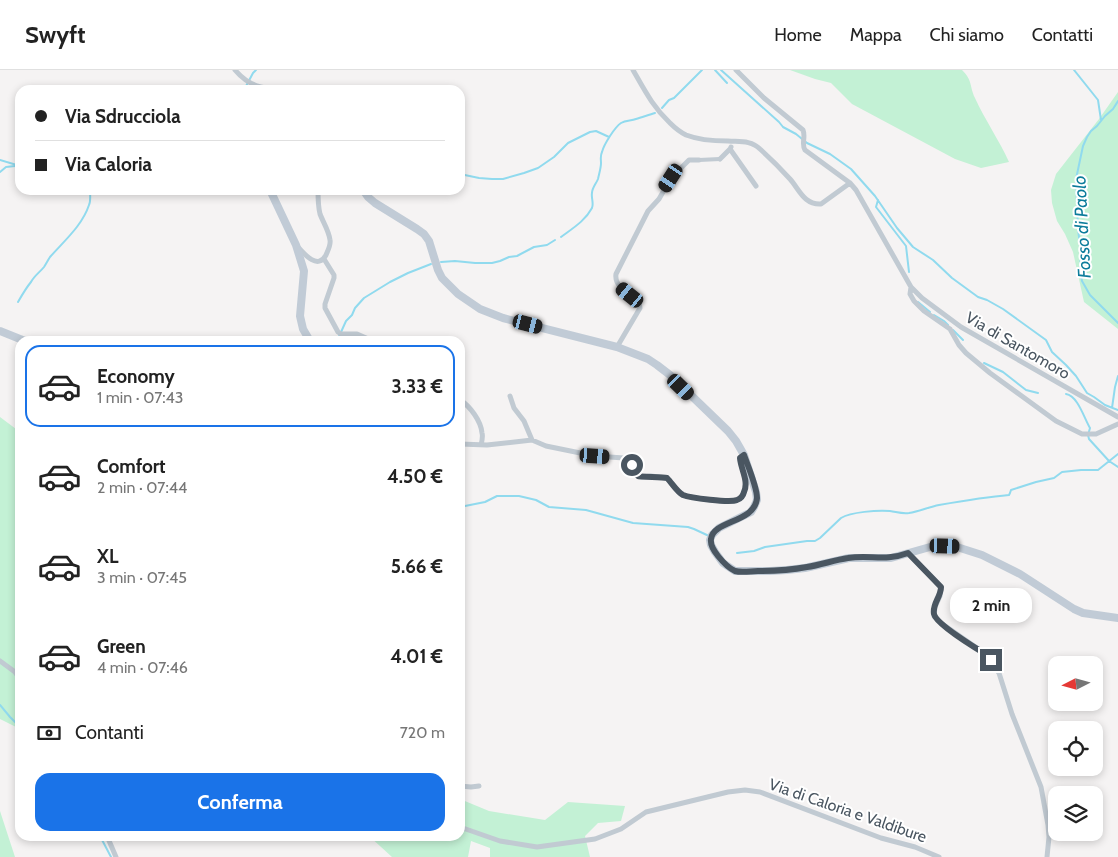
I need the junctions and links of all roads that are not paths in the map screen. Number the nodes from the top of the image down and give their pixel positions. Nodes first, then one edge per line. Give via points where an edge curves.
1 (235, 70) edge
2 (633, 70) edge
3 (736, 70) edge
4 (256, 85) edge
5 (731, 141) junction
6 (730, 149) junction
7 (720, 159) joint
8 (699, 160) joint
9 (850, 183) junction
10 (756, 186) dead end
11 (272, 195) edge
12 (318, 195) edge
13 (367, 195) edge
14 (296, 245) junction
15 (324, 259) junction
16 (911, 287) junction
17 (0, 331) edge
18 (307, 336) edge
19 (362, 336) edge
20 (15, 337) edge
21 (617, 348) junction
22 (510, 396) dead end
23 (465, 403) edge
24 (1118, 417) edge
25 (1118, 424) edge
26 (532, 440) junction
27 (465, 444) edge
28 (481, 445) junction
29 (744, 455) junction
30 (908, 553) junction
31 (1118, 618) edge
32 (0, 661) edge
33 (15, 672) edge
34 (465, 786) edge
35 (479, 786) dead end
36 (465, 830) edge
37 (109, 841) edge
38 (116, 857) edge
39 (939, 857) edge
40 (1047, 857) edge

1 - 4 street via 241,78
2 - 5 street via 650,101 678,130 696,138
3 - 9 street, Via di Santomoro via 802,129 803,148 808,153
5 - 6 street
5 - 9 street via 759,147 800,194 818,205
6 - 7 street
6 - 10 street
7 - 8 street
8 - 21 street via 689,160 671,178 648,211 616,274 618,285 639,300 640,308
9 - 16 street, Via di Santomoro
11 - 14 main road
12 - 15 street via 318,208 330,239
13 - 21 main road via 424,234 430,241 442,278 480,310
14 - 15 street via 314,261
14 - 18 main road via 304,271 300,316
15 - 19 street via 334,275 326,308 340,333
16 - 24 street, Via di Santomoro via 961,327
16 - 25 street, Via di Santomoro via 914,301 950,329 966,353 1052,418 1082,434 1096,434
17 - 20 main road
21 - 29 main road via 648,359 664,370 728,431
22 - 26 street
23 - 28 street via 478,420
26 - 28 street
26 - 29 street via 546,446 624,458 630,461 638,476 667,478 681,494 727,502 736,501 745,491 740,458
27 - 28 street
29 - 30 main road via 757,500 751,512 720,528 710,540 715,552 729,568 735,571 787,570 850,558 891,558
30 - 31 main road via 945,546 970,550 1020,574 1074,609
30 - 40 street via 941,587 934,616 987,655 999,673 1041,788 1049,837
32 - 33 street
34 - 35 street
36 - 39 street, Via di Caloria e Valdibure via 500,842 537,847 595,839 622,829 646,812 744,790 760,792
37 - 38 street

